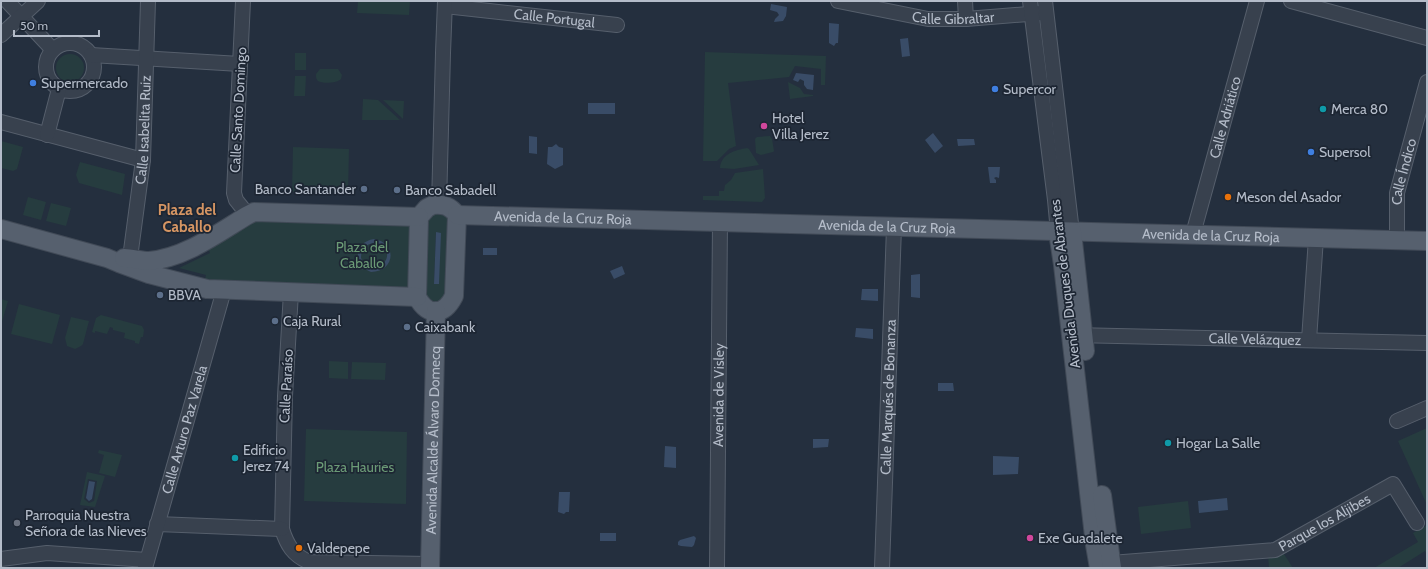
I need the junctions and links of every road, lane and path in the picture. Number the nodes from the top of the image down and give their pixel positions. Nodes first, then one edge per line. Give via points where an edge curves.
1 (7, 1) edge
2 (38, 1) edge
3 (148, 1) edge
4 (243, 1) edge
5 (965, 1) edge
6 (1257, 1) edge
7 (1291, 1) edge
8 (847, 2) edge
9 (445, 3) edge
10 (898, 7) edge
11 (1046, 7) edge
12 (1031, 8) edge
13 (21, 16) junction
14 (966, 19) junction
15 (617, 25) dead end
16 (1, 35) edge
17 (1427, 38) edge
18 (53, 50) junction
19 (91, 55) junction
20 (146, 58) junction
21 (240, 64) junction
22 (1427, 82) edge
23 (59, 89) junction
24 (1, 122) edge
25 (47, 135) junction
26 (143, 160) junction
27 (439, 204) junction
28 (248, 215) junction
29 (457, 215) junction
30 (419, 217) junction
31 (720, 222) junction
32 (894, 226) junction
33 (1, 229) edge
34 (1065, 232) junction
35 (1193, 234) junction
36 (1316, 238) junction
37 (1397, 240) junction
38 (1427, 241) edge
39 (107, 258) junction
40 (130, 258) junction
41 (224, 290) junction
42 (291, 292) junction
43 (417, 297) junction
44 (436, 311) junction
45 (1077, 335) junction
46 (1309, 340) junction
47 (1427, 343) edge
48 (1427, 408) edge
49 (1397, 421) dead end
50 (1417, 523) dead end
51 (157, 524) junction
52 (282, 529) junction
53 (1, 559) edge
54 (146, 564) edge
55 (430, 566) edge
56 (1108, 566) edge
57 (717, 568) edge
58 (882, 568) edge

1 - 13 street
2 - 13 street
3 - 20 street, Calle Isabelita Ruiz
4 - 21 street, Calle Santo Domingo
5 - 14 street
6 - 35 street, Calle Adriático
7 - 17 street
8 - 10 street, Calle Gibraltar
9 - 15 street, Calle Portugal
9 - 27 street
10 - 14 street, Calle Gibraltar via 928,19
11 - 12 street, Calle Gibraltar
11 - 34 street, Avenida Duques de Abrantes
12 - 14 street, Calle Gibraltar
12 - 34 street, Avenida Duques de Abrantes via 1055,200
13 - 16 street
13 - 18 street
18 - 19 street via 59,45 75,43 83,46
18 - 23 street via 48,57 46,73 49,80
19 - 20 street
19 - 23 street via 95,66 90,82 77,91
20 - 21 street
20 - 26 street, Calle Isabelita Ruiz
21 - 28 street, Calle Santo Domingo via 234,193 236,200
22 - 37 street, Calle Índico via 1397,193
23 - 25 street
24 - 25 street
25 - 26 street
26 - 40 street, Calle Isabelita Ruiz
27 - 29 main road via 450,208
27 - 30 main road via 427,208
28 - 30 main road via 261,212
28 - 40 main road via 198,245 175,255 148,261
29 - 31 main road, Avenida de la Cruz Roja
29 - 44 main road via 454,296 443,310
30 - 43 main road
31 - 32 main road, Avenida de la Cruz Roja
31 - 57 street, Avenida de Visley
32 - 34 main road, Avenida de la Cruz Roja
32 - 58 street, Calle Marqués de Bonanza
33 - 39 main road
34 - 35 main road, Avenida de la Cruz Roja
34 - 45 main road, Avenida Duques de Abrantes
35 - 36 main road, Avenida de la Cruz Roja
36 - 37 main road, Avenida de la Cruz Roja
36 - 46 street
37 - 38 main road, Avenida de la Cruz Roja
39 - 40 main road
39 - 41 main road via 149,274 207,289
41 - 42 main road
41 - 51 street, Calle Arturo Paz Varela
42 - 43 main road
42 - 52 street, Calle Paraíso via 285,396
43 - 44 main road via 427,310
44 - 55 main road, Avenida Alcalde Álvaro Domecq
45 - 46 street, Calle Velázquez
45 - 56 main road, Avenida Duques de Abrantes via 1098,511
46 - 47 street, Calle Velázquez
48 - 49 street
50 - 56 street, Parque los Aljibes via 1393,484 1275,550
51 - 52 street
51 - 54 street, Calle Arturo Paz Varela
52 - 55 street, Calle Paraíso via 285,540 292,550 309,562
53 - 54 street via 47,553

